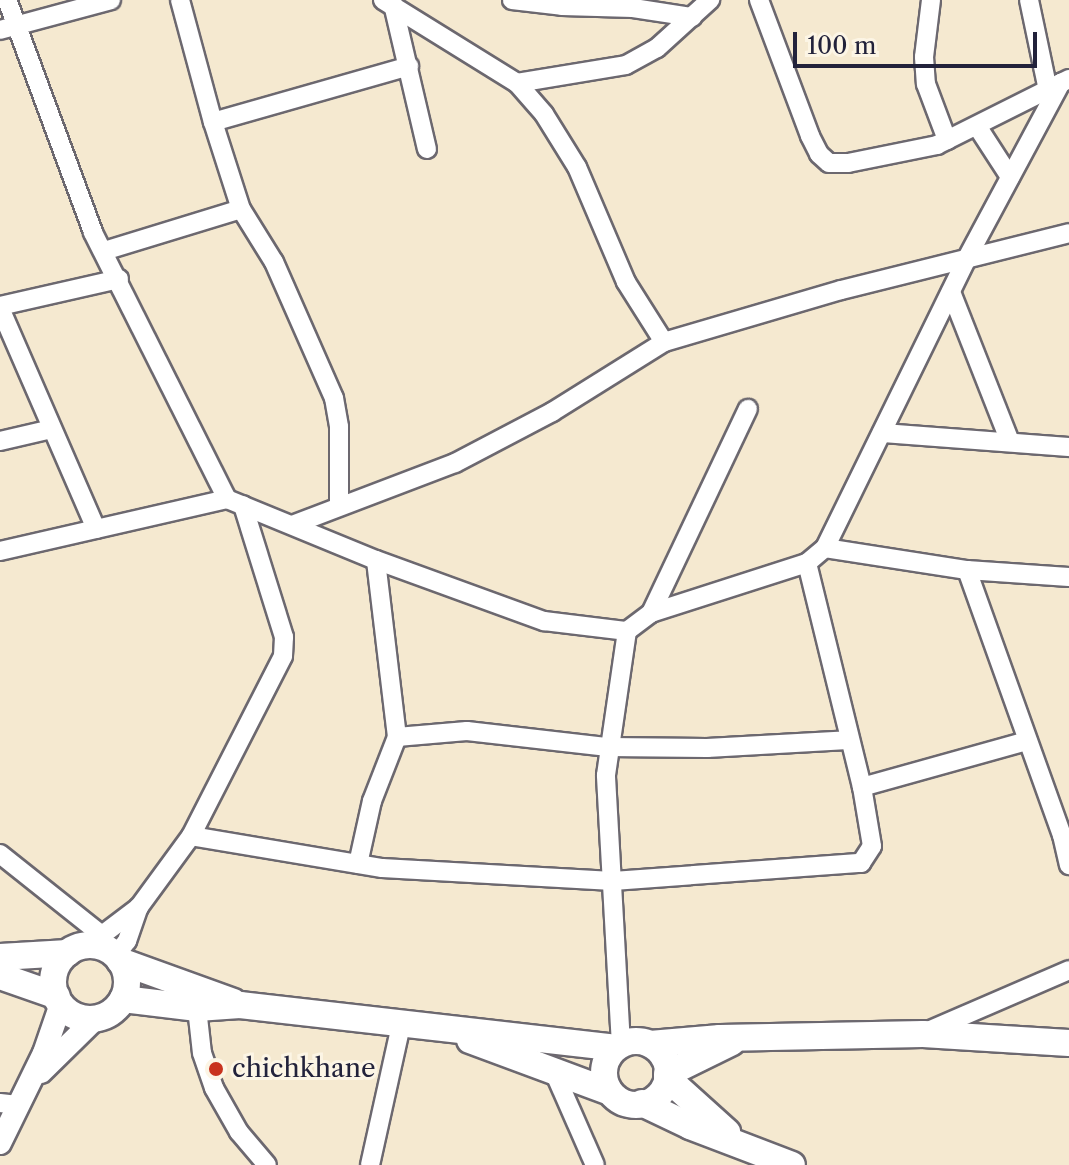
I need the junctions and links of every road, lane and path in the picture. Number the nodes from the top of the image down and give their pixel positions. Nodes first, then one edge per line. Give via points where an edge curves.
1 (7, 0) edge
2 (111, 0) edge
3 (180, 0) edge
4 (512, 0) edge
5 (710, 0) edge
6 (759, 0) edge
7 (931, 0) edge
8 (1029, 0) edge
9 (389, 2) edge
10 (692, 17) junction
11 (8, 28) edge
12 (409, 66) junction
13 (517, 83) junction
14 (1059, 84) edge
15 (213, 122) junction
16 (977, 126) junction
17 (947, 140) junction
18 (427, 149) dead end
19 (1010, 177) junction
20 (241, 209) junction
21 (1069, 233) edge
22 (104, 251) junction
23 (967, 258) junction
24 (119, 279) junction
25 (951, 292) junction
26 (0, 307) edge
27 (664, 342) junction
28 (748, 409) dead end
29 (52, 429) junction
30 (882, 433) junction
31 (0, 441) edge
32 (1010, 442) junction
33 (1069, 447) edge
34 (235, 502) junction
35 (339, 506) junction
36 (295, 524) junction
37 (96, 529) junction
38 (825, 548) junction
39 (0, 551) edge
40 (376, 560) junction
41 (807, 563) junction
42 (967, 570) junction
43 (1069, 577) edge
44 (651, 613) junction
45 (627, 631) junction
46 (397, 737) junction
47 (848, 740) junction
48 (1027, 741) junction
49 (608, 747) junction
50 (862, 787) junction
51 (191, 836) junction
52 (0, 854) edge
53 (358, 864) junction
54 (1069, 865) edge
55 (613, 881) junction
56 (99, 950) junction
57 (0, 957) edge
58 (1069, 970) edge
59 (0, 976) edge
60 (123, 999) junction
61 (59, 1000) junction
62 (240, 1005) junction
63 (197, 1008) junction
64 (95, 1019) junction
65 (401, 1025) junction
66 (437, 1027) junction
67 (923, 1034) junction
68 (743, 1037) junction
69 (1069, 1043) edge
70 (650, 1044) junction
71 (618, 1047) junction
72 (555, 1074) junction
73 (667, 1076) junction
74 (29, 1084) junction
75 (610, 1092) junction
76 (642, 1103) junction
77 (9, 1104) edge
78 (0, 1143) edge
79 (753, 1151) junction
80 (267, 1165) edge
81 (370, 1165) edge
82 (595, 1165) edge
83 (792, 1165) edge

1 - 11 street
2 - 11 street
3 - 15 street
4 - 10 street
5 - 10 street
6 - 17 street via 810,136 829,163
7 - 17 street via 926,84
8 - 14 street
9 - 12 street
9 - 13 street
10 - 13 street via 657,48 626,65
11 - 22 street
12 - 15 street
12 - 18 street
13 - 27 street via 577,167 626,282
14 - 16 street
14 - 19 street
15 - 20 street
16 - 17 street
16 - 19 street
19 - 23 street
20 - 22 street
20 - 35 street via 274,262 334,398
21 - 23 street
22 - 24 street
23 - 25 street
23 - 27 street
24 - 26 street
24 - 34 street
25 - 30 street
25 - 32 street
26 - 29 street
27 - 35 street via 552,412 455,463
28 - 44 street
29 - 31 street
29 - 37 street
30 - 32 street
30 - 38 street
32 - 33 street
34 - 36 street
34 - 37 street
34 - 51 street via 284,637 283,656
35 - 36 street
36 - 40 street
37 - 39 street
38 - 41 street
38 - 42 street
40 - 45 street via 544,621
40 - 46 street
41 - 44 street
41 - 47 street via 843,700
42 - 43 street
42 - 48 street
44 - 45 street
45 - 49 street
46 - 49 street via 467,731
46 - 53 street via 372,801
47 - 49 street
47 - 50 street
48 - 50 street
48 - 54 street
49 - 55 street
50 - 55 street via 872,846 861,863
51 - 53 street
51 - 56 street via 139,907 127,941
52 - 56 street
53 - 55 street
55 - 71 street
56 - 57 main road
56 - 60 main road via 127,978
56 - 61 main road via 54,977
56 - 62 main road
58 - 67 street
59 - 61 main road
60 - 63 main road
60 - 64 main road
61 - 64 main road via 75,1016
61 - 74 street
62 - 63 main road
62 - 65 main road
63 - 80 street via 202,1053 214,1088 239,1132
64 - 74 street
65 - 66 main road
65 - 81 street
66 - 71 main road
66 - 72 main road
67 - 68 main road
67 - 69 main road
68 - 70 main road
68 - 73 main road
70 - 71 main road via 634,1041
70 - 73 main road via 664,1058
71 - 75 main road via 604,1067
72 - 75 main road
72 - 82 street
73 - 76 main road via 657,1096
73 - 79 main road via 712,1122
74 - 77 street
75 - 76 main road via 622,1101
76 - 79 main road
77 - 78 street
79 - 83 main road

